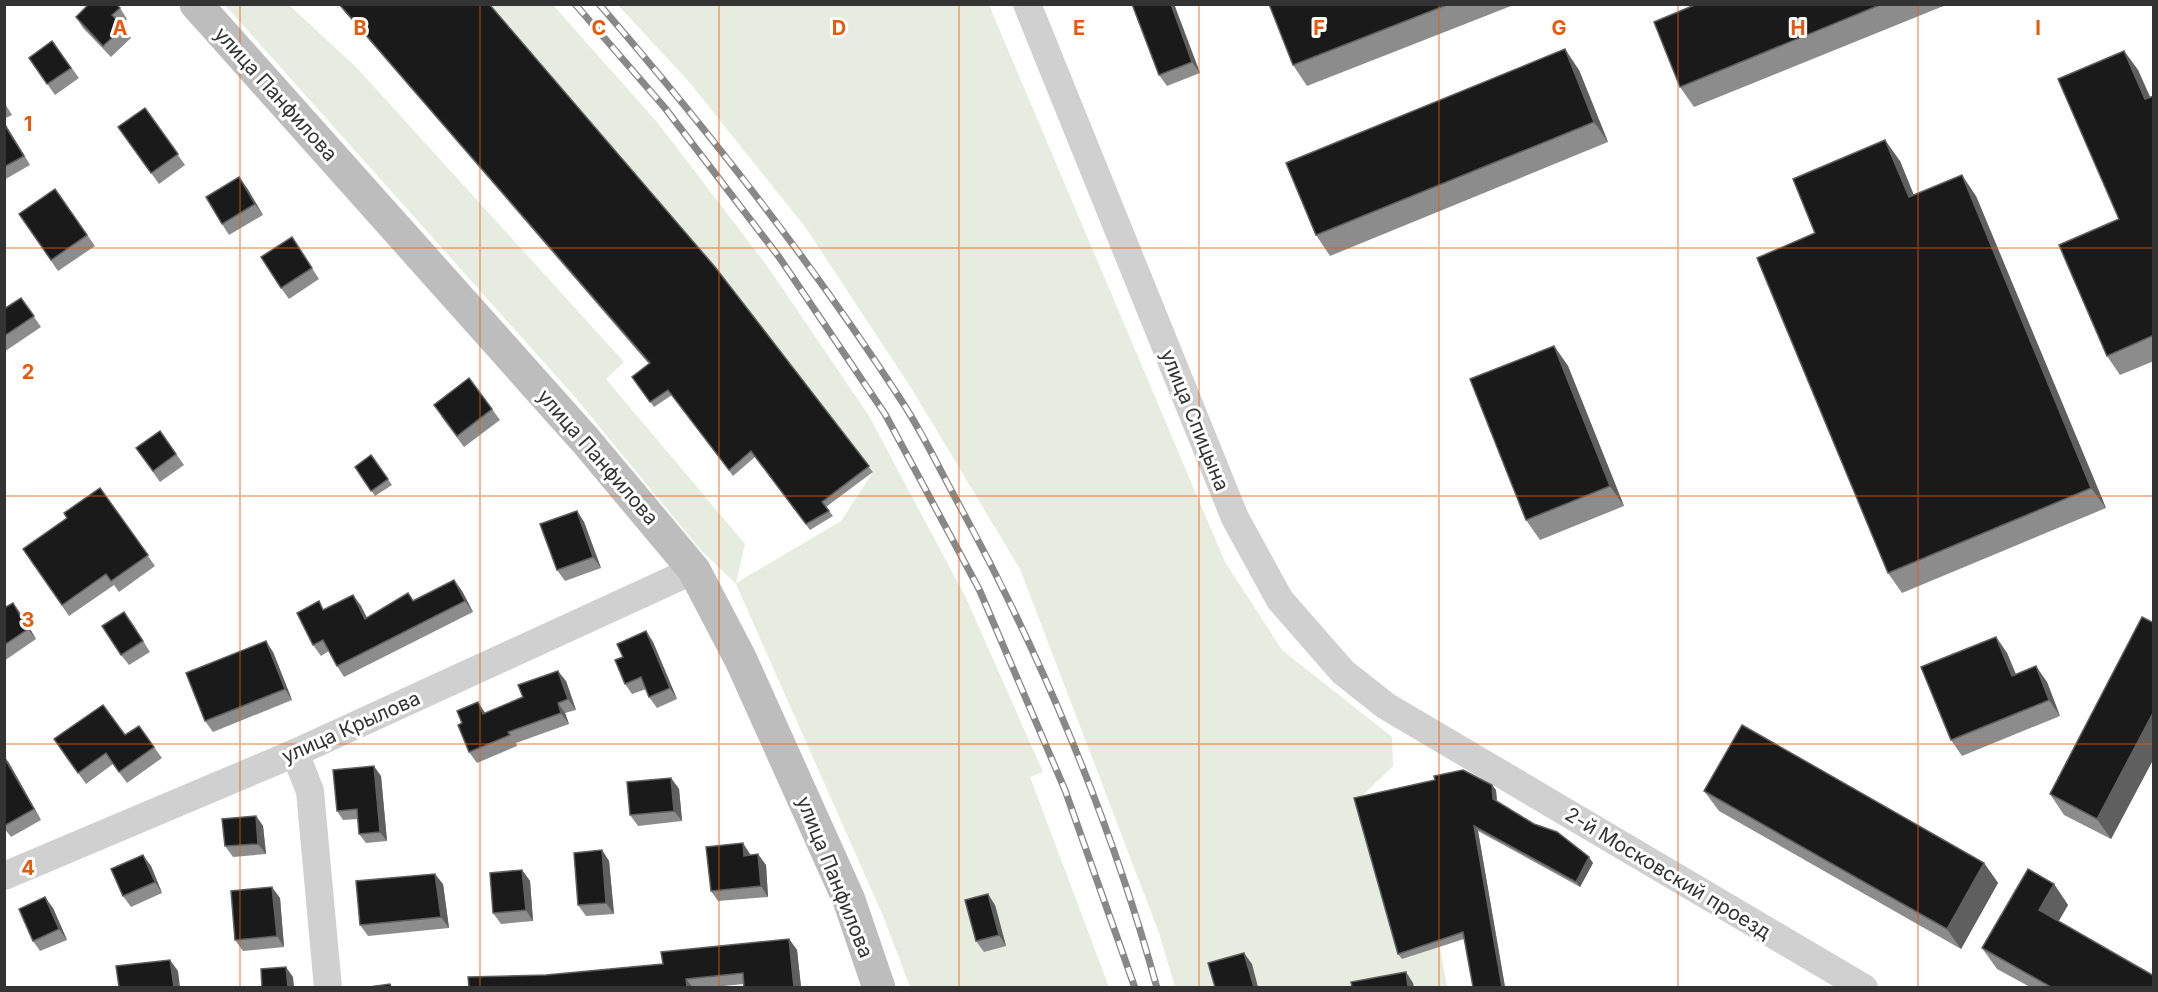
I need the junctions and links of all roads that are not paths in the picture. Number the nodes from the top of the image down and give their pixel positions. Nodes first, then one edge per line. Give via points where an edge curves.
1 (196, 4) edge
2 (1027, 4) edge
3 (694, 570) junction
4 (295, 753) junction
5 (1472, 757) joint
6 (4, 876) edge
7 (328, 987) edge
8 (879, 987) edge
9 (1864, 987) edge

1 - 3 main road, улица Панфилова via 586,441
2 - 5 street, улица Спицына via 1235,518 1280,600 1343,672 1430,747
3 - 4 street, улица Крылова
3 - 8 main road, улица Панфилова via 741,660 844,889
4 - 6 street, улица Крылова
4 - 7 street via 310,791
5 - 9 street, 2-й Московский проезд

